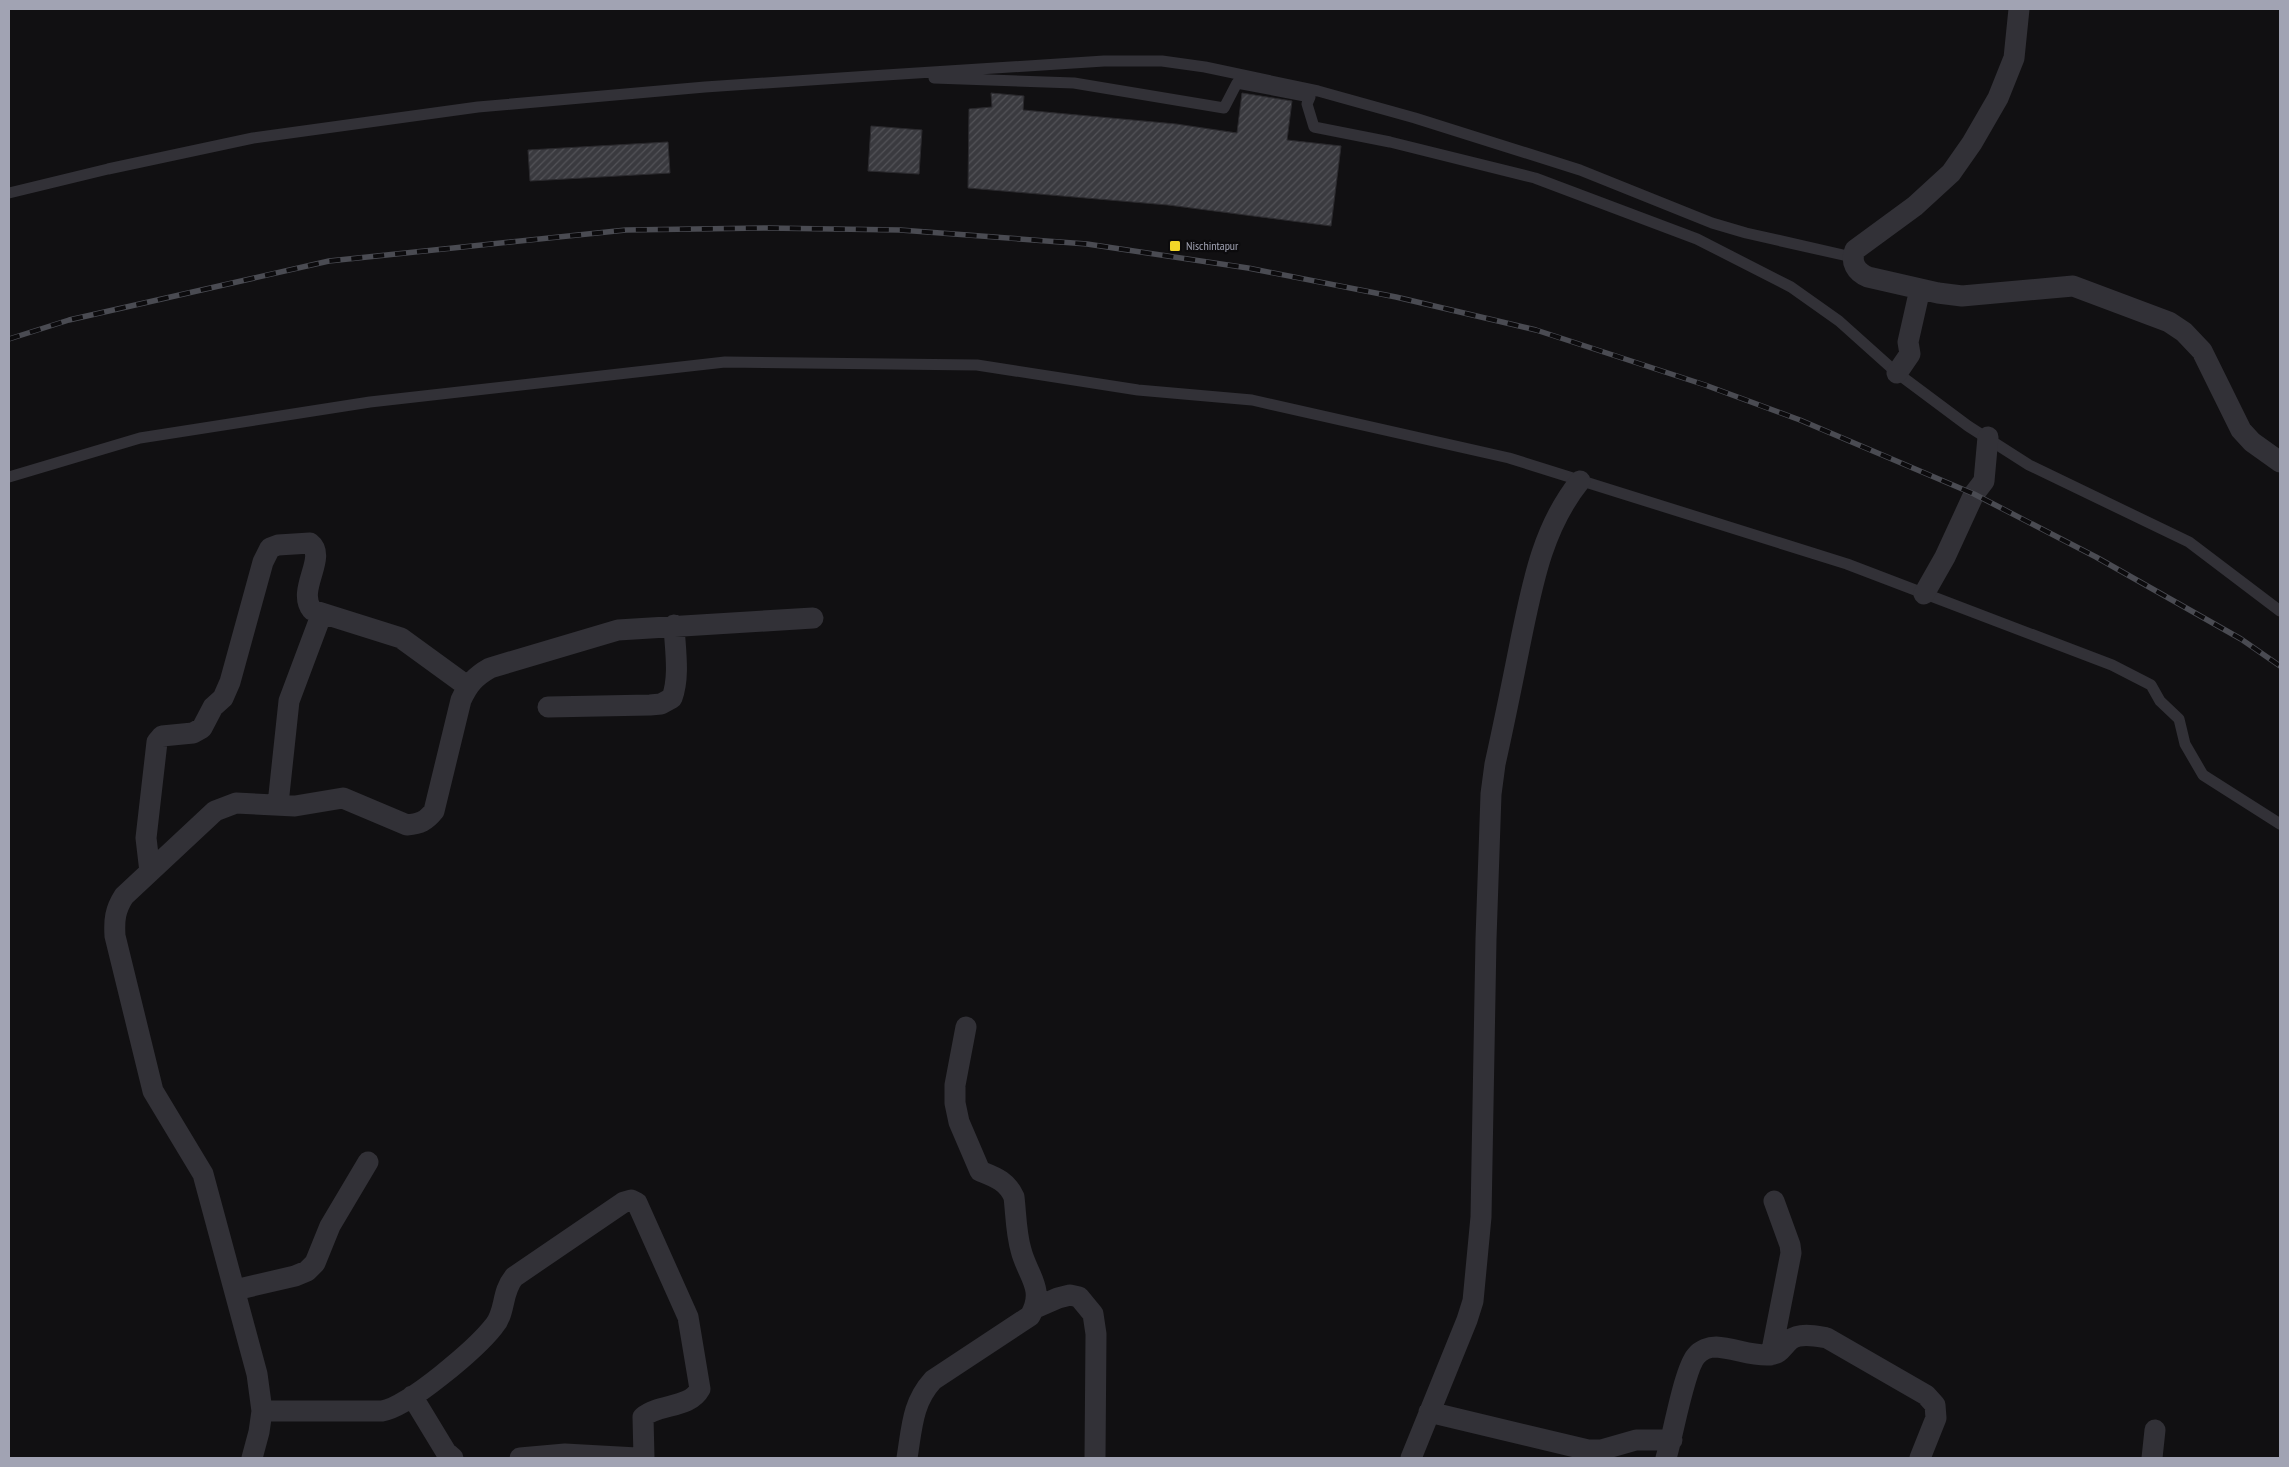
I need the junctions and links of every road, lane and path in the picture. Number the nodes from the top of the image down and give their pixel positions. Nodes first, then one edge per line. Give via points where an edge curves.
1 (2019, 9) edge
2 (870, 76) junction
3 (9, 193) edge
4 (1852, 257) junction
5 (1920, 288) junction
6 (1897, 373) junction
7 (1988, 437) junction
8 (2280, 462) edge
9 (9, 477) edge
10 (1580, 481) junction
11 (1924, 594) junction
12 (2280, 611) edge
13 (322, 613) junction
14 (812, 618) dead end
15 (674, 626) junction
16 (467, 686) junction
17 (548, 707) dead end
18 (278, 804) junction
19 (2280, 824) edge
20 (150, 872) junction
21 (966, 1027) dead end
22 (368, 1162) dead end
23 (1774, 1201) dead end
24 (234, 1290) junction
25 (1035, 1308) junction
26 (1771, 1355) junction
27 (412, 1396) junction
28 (262, 1411) junction
29 (1429, 1412) junction
30 (2155, 1430) dead end
31 (1669, 1449) edge
32 (252, 1458) edge
33 (453, 1458) edge
34 (520, 1458) edge
35 (637, 1458) edge
36 (644, 1458) edge
37 (907, 1458) edge
38 (1095, 1458) edge
39 (1411, 1458) edge
40 (1920, 1458) edge
41 (2152, 1458) edge

1 - 4 street via 2014,58 1998,98 1972,143 1951,173 1914,206 1855,250
2 - 3 lane via 478,107 253,138
2 - 4 lane via 1104,61 1205,67 1318,91 1415,118 1580,170 1712,223
2 - 6 lane via 1074,83 1224,108 1237,82 1310,97 1307,104 1314,127 1535,178 1697,240 1791,287 1839,320
4 - 5 street via 1853,264 1862,274
5 - 6 street via 1908,342 1910,354
5 - 8 street via 1962,296 2073,286 2169,322 2202,351 2241,430
6 - 7 lane via 1968,426
7 - 11 street via 1984,481 1974,494
7 - 12 lane via 2029,465 2189,542
9 - 10 lane via 140,438 370,402 725,362 977,365 1138,390 1252,400 1509,458
10 - 11 lane via 1847,564
10 - 29 street via 1565,500 1547,535 1536,568 1495,764 1486,939 1481,1210 1473,1301
11 - 19 lane via 2112,665 2151,685 2160,701 2179,719 2185,744 2203,775
13 - 16 street via 401,638
13 - 18 street via 289,701
13 - 20 street via 312,610 307,604 317,554 315,547 310,543 270,548 223,698 213,706 202,728 162,736 157,742 146,838
14 - 15 street
15 - 16 street via 618,630 597,635 490,668
15 - 17 street via 676,688 672,698 650,706
16 - 18 street via 434,811 427,820 407,825 344,798 295,806
18 - 20 street via 236,803 215,811
20 - 24 street via 116,908 115,936 153,1091 203,1174
21 - 25 street via 955,1085 959,1122 980,1171 1002,1180 1014,1197 1021,1251 1036,1286
22 - 24 street via 330,1226 314,1263 307,1270 295,1276
23 - 26 street via 1791,1253
24 - 28 street via 257,1374
25 - 37 street via 1030,1316 933,1380 923,1392 915,1411
25 - 38 street via 1070,1295 1079,1297 1093,1314 1096,1334
26 - 31 street via 1715,1347 1696,1356 1688,1372
26 - 40 street via 1781,1352 1799,1336 1827,1338 1926,1395 1935,1405 1936,1418
27 - 28 street via 391,1410 382,1411
27 - 33 street via 446,1452
27 - 36 street via 455,1363 494,1326 500,1317 504,1294 514,1277 631,1200 637,1203 688,1316 700,1389 689,1400 650,1411 643,1417
28 - 32 street
29 - 31 street via 1588,1450 1602,1450 1636,1440
29 - 39 street
30 - 41 street
34 - 35 street via 565,1454

